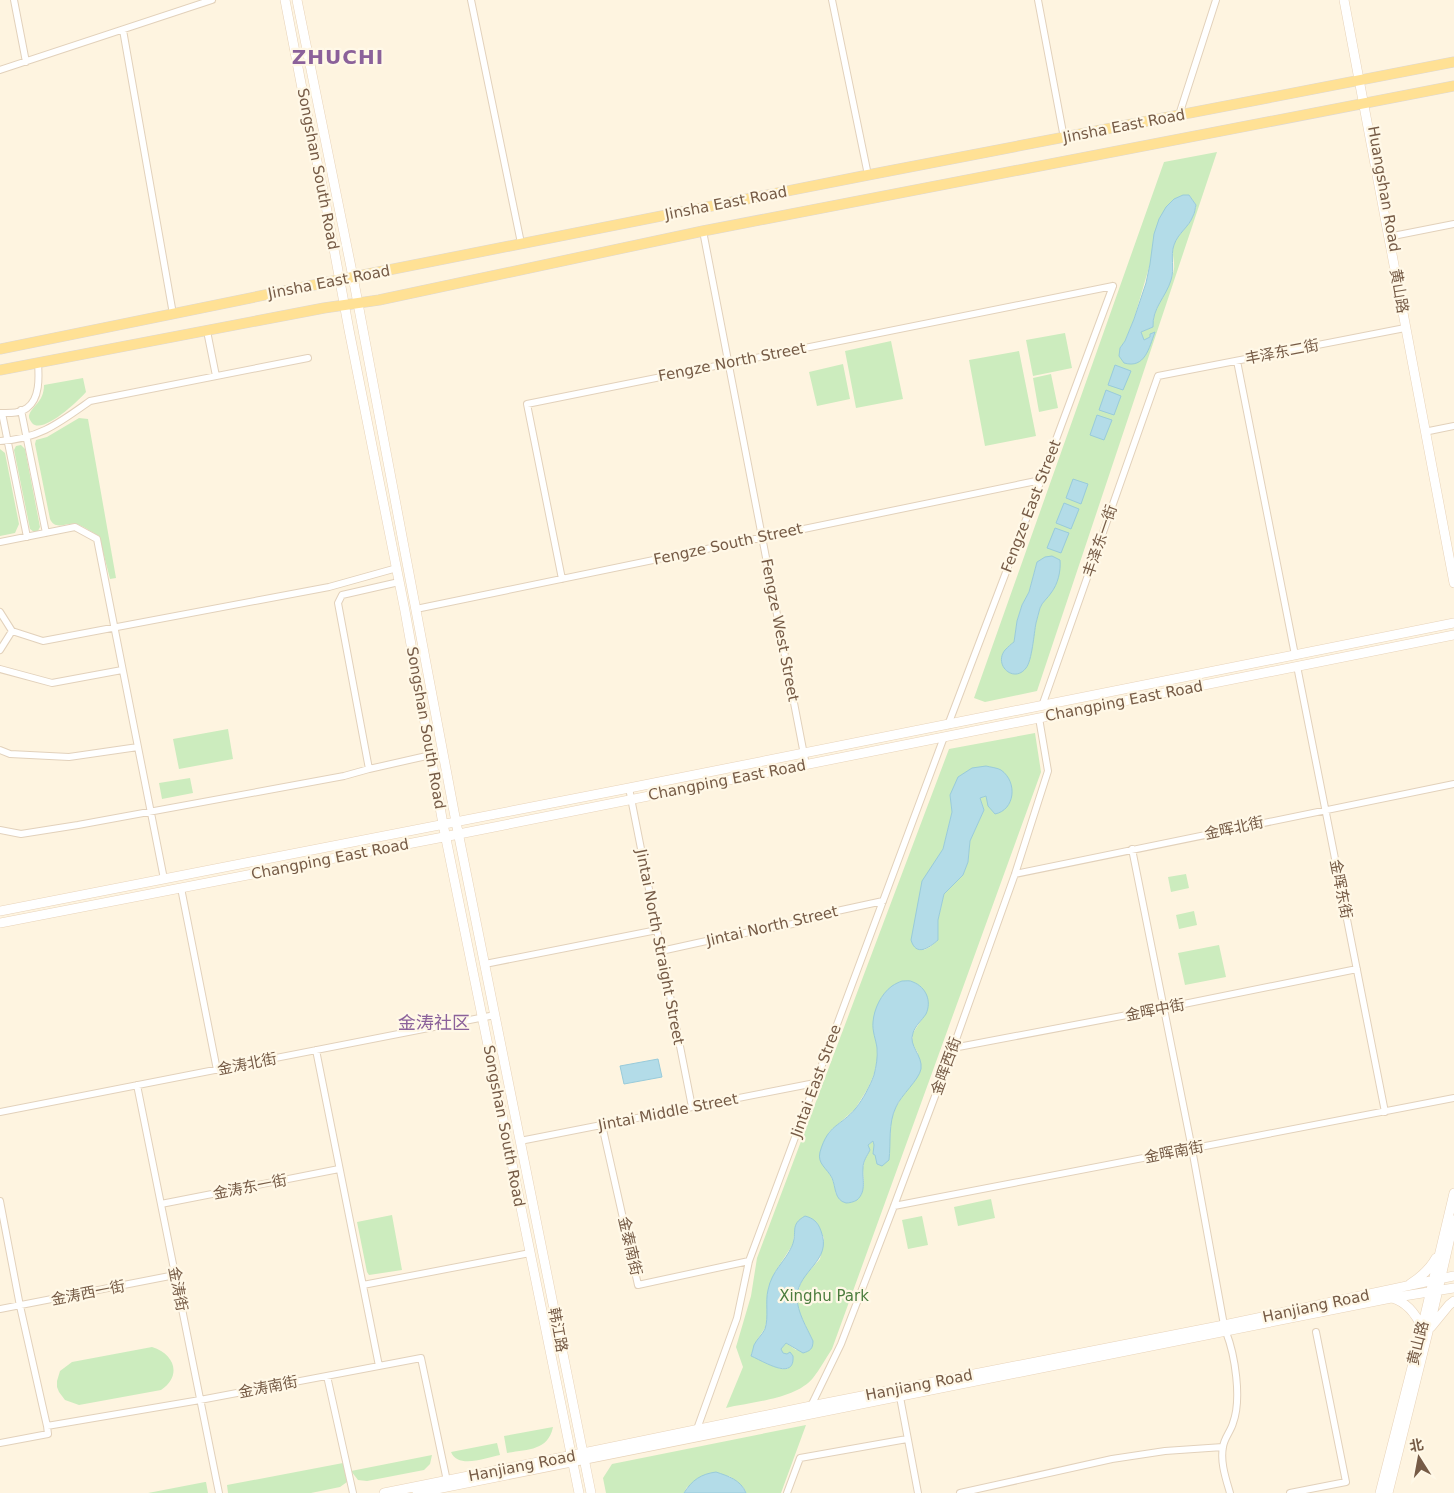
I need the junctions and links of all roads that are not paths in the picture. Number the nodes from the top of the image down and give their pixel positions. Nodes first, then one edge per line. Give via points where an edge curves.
1 (14, 0) edge
2 (212, 0) edge
3 (285, 0) edge
4 (297, 0) edge
5 (471, 0) edge
6 (832, 0) edge
7 (1038, 0) edge
8 (1216, 0) edge
9 (1344, 0) edge
10 (1348, 0) edge
11 (123, 30) junction
12 (26, 62) junction
13 (1454, 62) edge
14 (0, 70) edge
15 (1362, 80) junction
16 (1454, 86) edge
17 (1366, 103) junction
18 (1179, 115) junction
19 (1064, 138) junction
20 (868, 175) junction
21 (1454, 224) edge
22 (703, 231) junction
23 (1393, 236) junction
24 (521, 243) junction
25 (353, 277) junction
26 (340, 280) junction
27 (1113, 286) joint
28 (358, 303) junction
29 (344, 305) junction
30 (174, 314) junction
31 (1405, 328) junction
32 (207, 331) junction
33 (0, 349) edge
34 (308, 358) dead end
35 (1237, 361) junction
36 (38, 363) junction
37 (728, 363) junction
38 (0, 370) edge
39 (216, 376) junction
40 (1158, 376) joint
41 (21, 410) junction
42 (1, 413) edge
43 (1454, 426) edge
44 (1429, 431) junction
45 (26, 437) junction
46 (8, 440) junction
47 (0, 441) edge
48 (1041, 480) junction
49 (46, 533) junction
50 (27, 537) junction
51 (762, 538) junction
52 (0, 542) edge
53 (1454, 555) edge
54 (397, 568) junction
55 (562, 579) junction
56 (400, 582) junction
57 (1454, 583) edge
58 (416, 609) junction
59 (0, 612) edge
60 (1454, 623) edge
61 (114, 628) junction
62 (12, 631) junction
63 (1454, 635) edge
64 (0, 650) edge
65 (1295, 655) junction
66 (1297, 666) junction
67 (0, 669) edge
68 (122, 670) junction
69 (1042, 706) junction
70 (1039, 718) junction
71 (948, 724) junction
72 (944, 737) junction
73 (138, 747) junction
74 (0, 750) edge
75 (804, 753) junction
76 (431, 755) junction
77 (806, 765) junction
78 (369, 769) junction
79 (1454, 784) edge
80 (629, 788) junction
81 (631, 800) junction
82 (1326, 810) junction
83 (150, 812) junction
84 (456, 822) junction
85 (443, 824) junction
86 (0, 830) edge
87 (459, 834) junction
88 (446, 837) junction
89 (1132, 850) junction
90 (1014, 874) junction
91 (164, 879) junction
92 (181, 888) junction
93 (883, 901) junction
94 (0, 911) edge
95 (0, 922) edge
96 (657, 930) junction
97 (661, 951) junction
98 (485, 964) junction
99 (1357, 969) junction
100 (1164, 1008) junction
101 (495, 1015) junction
102 (482, 1018) junction
103 (953, 1048) junction
104 (316, 1050) junction
105 (217, 1070) junction
106 (816, 1082) junction
107 (137, 1085) junction
108 (1454, 1098) edge
109 (692, 1107) junction
110 (0, 1112) edge
111 (1385, 1112) junction
112 (602, 1125) junction
113 (520, 1141) junction
114 (1192, 1149) junction
115 (340, 1170) junction
116 (1454, 1194) edge
117 (0, 1201) edge
118 (532, 1201) joint
119 (161, 1204) junction
120 (894, 1206) junction
121 (1454, 1220) edge
122 (1444, 1250) junction
123 (530, 1253) junction
124 (1454, 1256) edge
125 (749, 1261) junction
126 (175, 1275) junction
127 (1454, 1276) edge
128 (1437, 1280) junction
129 (363, 1285) junction
130 (1405, 1287) junction
131 (1454, 1288) edge
132 (1434, 1291) junction
133 (1391, 1298) junction
134 (1454, 1301) edge
135 (20, 1306) junction
136 (0, 1310) edge
137 (1225, 1329) junction
138 (1426, 1329) junction
139 (1316, 1332) dead end
140 (379, 1366) junction
141 (327, 1376) junction
142 (899, 1393) junction
143 (200, 1400) junction
144 (811, 1406) junction
145 (47, 1426) junction
146 (697, 1429) junction
147 (908, 1439) junction
148 (0, 1443) edge
149 (1223, 1447) junction
150 (583, 1457) junction
151 (572, 1459) junction
152 (447, 1480) junction
153 (218, 1493) edge
154 (353, 1493) edge
155 (384, 1493) edge
156 (417, 1493) edge
157 (579, 1493) edge
158 (591, 1493) edge
159 (787, 1493) edge
160 (918, 1493) edge
161 (960, 1493) edge
162 (1230, 1493) edge
163 (1290, 1493) edge
164 (1380, 1493) edge
165 (1388, 1493) edge

1 - 12 street
2 - 11 street
3 - 26 street, Songshan South Road
4 - 25 street, Songshan South Road
5 - 24 street
6 - 20 street
7 - 19 street
8 - 18 street
9 - 15 street
10 - 15 street, Huangshan Road
11 - 12 street
11 - 30 street
12 - 14 street
13 - 15 main road, Jinsha East Road
15 - 17 street, Huangshan Road
15 - 18 main road, Jinsha East Road
16 - 17 main road, Jinsha East Road
17 - 22 main road, Jinsha East Road
17 - 23 street, Huangshan Road
17 - 31 street, 黄山路
18 - 19 main road, Jinsha East Road
19 - 20 main road, Jinsha East Road
20 - 24 main road, Jinsha East Road
21 - 23 street
22 - 28 main road, Jinsha East Road
22 - 37 street, Fengze West Street
23 - 44 street, Huangshan Road
24 - 25 main road, Jinsha East Road
25 - 26 main road, Jinsha East Road
25 - 28 street, Songshan South Road
26 - 29 street, Songshan South Road
26 - 30 main road, Jinsha East Road
27 - 37 street, Fengze North Street
27 - 48 street, Fengze East Street
28 - 29 main road, Jinsha East Road
28 - 58 street, Songshan South Road
29 - 32 main road, Jinsha East Road
29 - 54 street, Songshan South Road
30 - 33 main road, Jinsha East Road
31 - 35 street, 丰泽东二街
31 - 57 street, 黄山路
32 - 36 main road, Jinsha East Road
32 - 39 street
34 - 39 street
35 - 40 street, 丰泽东二街
35 - 65 street
36 - 38 main road, Jinsha East Road
36 - 41 street via 39,380 34,399 28,408
37 - 51 street, Fengze West Street
37 - 55 street, Fengze North Street via 526,404
39 - 45 street via 90,401 61,422
40 - 69 street, 丰泽东一街
41 - 42 street via 13,414
41 - 45 street
42 - 46 street
43 - 44 street
44 - 53 street, Huangshan Road
45 - 46 street
45 - 49 street
46 - 47 street
46 - 50 street
48 - 51 street, Fengze South Street
48 - 71 street, Fengze East Street
49 - 50 street
49 - 61 street via 75,527 96,539
50 - 52 street
51 - 55 street, Fengze South Street
51 - 75 street, Fengze West Street
54 - 56 street, Songshan South Road
54 - 61 street via 329,587
55 - 58 street, Fengze South Street
56 - 76 street, Songshan South Road
56 - 78 street via 342,595 338,603
58 - 84 street, Songshan South Road
59 - 62 street
60 - 65 street, Changping East Road
61 - 62 street via 42,641
61 - 68 street
62 - 64 street
63 - 66 street, Changping East Road
65 - 69 street, Changping East Road
66 - 70 street, Changping East Road
66 - 82 street, 金晖东街
67 - 68 street via 52,683
68 - 73 street
69 - 71 street, Changping East Road
70 - 72 street, Changping East Road
70 - 90 street, 金晖西街 via 1048,771
71 - 75 street, Changping East Road
72 - 77 street, Changping East Road
72 - 93 street, Jintai East Stree
73 - 74 street via 69,758 10,754
73 - 83 street
75 - 77 street, Fengze West Street
75 - 80 street, Changping East Road
76 - 78 street
76 - 85 street, Songshan South Road
77 - 81 street, Changping East Road
78 - 83 street
79 - 82 street, 金晖北街
80 - 81 street, Jintai North Straight Street
80 - 84 street, Changping East Road
81 - 87 street, Changping East Road
81 - 96 street, Jintai North Straight Street
82 - 89 street, 金晖北街
82 - 99 street, 金晖东街
83 - 86 street via 21,834
83 - 91 street
84 - 85 street, Changping East Road
84 - 87 street, Songshan South Road
85 - 88 street, Songshan South Road
85 - 91 street, Changping East Road
87 - 88 street, Changping East Road
87 - 98 street, Songshan South Road
88 - 92 street, Changping East Road
88 - 102 street, Songshan South Road
89 - 90 street, 金晖北街
89 - 100 street
90 - 103 street, 金晖西街
91 - 94 street, Changping East Road
92 - 95 street, Changping East Road
92 - 105 street
93 - 97 street, Jintai North Street via 814,916 798,923
93 - 106 street, Jintai East Stree
96 - 97 street, Jintai North Straight Street
96 - 98 street
97 - 109 street, Jintai North Straight Street
98 - 101 street, Songshan South Road
99 - 100 street, 金晖中街
99 - 111 street, 金晖东街
100 - 103 street, 金晖中街
100 - 114 street
101 - 102 street, 金涛北街
101 - 113 street, Songshan South Road
102 - 104 street, 金涛北街
102 - 123 street, Songshan South Road
103 - 120 street, 金晖西街
104 - 105 street, 金涛北街
104 - 115 street
105 - 107 street, 金涛北街
106 - 109 street, Jintai Middle Street
106 - 125 street, Jintai East Stree
107 - 110 street, 金涛北街
107 - 119 street, 金涛街
108 - 111 street, 金晖南街
109 - 112 street, Jintai Middle Street
111 - 114 street, 金晖南街
112 - 113 street, Jintai Middle Street
112 - 125 street, 金泰南街 via 638,1284
113 - 118 street, Songshan South Road
114 - 120 street, 金晖南街
114 - 137 street
115 - 119 street, 金涛东一街
115 - 129 street
116 - 122 street
117 - 135 street
118 - 150 street, 韩江路
119 - 126 street, 金涛街
120 - 144 street, 金晖西街 via 841,1344
121 - 122 street
122 - 124 street
122 - 128 street
122 - 130 street via 1422,1276
123 - 129 street
123 - 151 street, Songshan South Road
125 - 146 street, Jintai East Stree via 737,1318
126 - 135 street, 金涛西一街
126 - 143 street, 金涛街
127 - 128 street, Hanjiang Road
128 - 130 street, Hanjiang Road
128 - 132 street
129 - 140 street
130 - 137 street, Hanjiang Road
131 - 132 street, Hanjiang Road
132 - 133 street, Hanjiang Road
132 - 138 street
133 - 137 street, Hanjiang Road
133 - 138 street via 1408,1307
134 - 138 street
135 - 136 street, 金涛西一街
135 - 145 street
137 - 142 street, Hanjiang Road
137 - 149 street via 1236,1376 1237,1410
138 - 164 street, 黄山路
138 - 165 street
139 - 163 street via 1346,1482
140 - 141 street, 金涛南街
140 - 152 street, 金涛南街 via 421,1358
141 - 143 street, 金涛南街
141 - 154 street
142 - 144 street, Hanjiang Road
142 - 147 street
142 - 150 street, Hanjiang Road
143 - 145 street, 金涛南街
143 - 153 street, 金涛街
144 - 146 street, Hanjiang Road
145 - 148 street, 金涛南街 via 48,1434
146 - 150 street, Hanjiang Road
147 - 159 street via 800,1458
147 - 160 street
149 - 161 street via 1112,1459
149 - 162 street via 1222,1460
150 - 151 street, Hanjiang Road
150 - 158 street
151 - 152 street, Hanjiang Road
151 - 156 street, Hanjiang Road
151 - 157 street, Songshan South Road
152 - 155 street, Hanjiang Road

